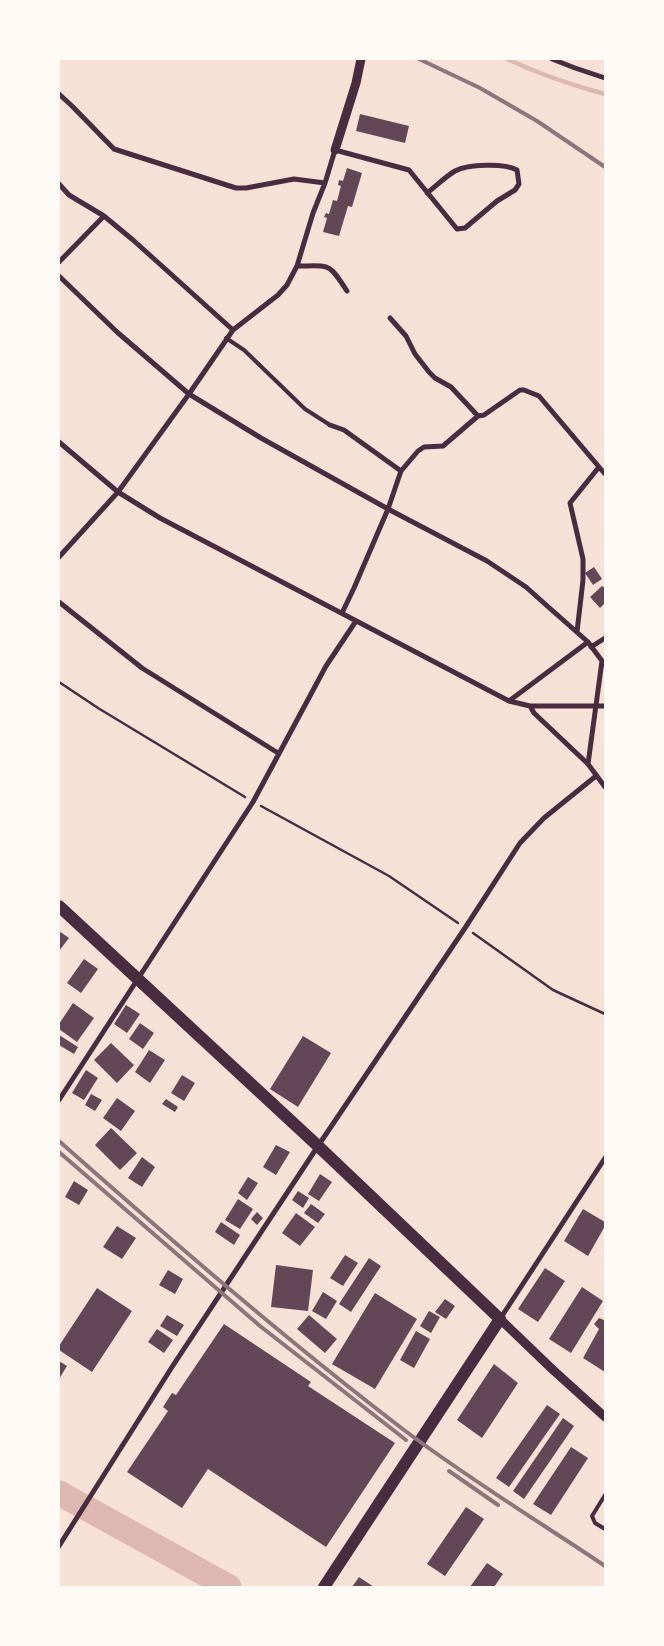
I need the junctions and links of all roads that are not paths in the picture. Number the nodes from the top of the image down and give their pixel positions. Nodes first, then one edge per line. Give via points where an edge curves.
1 (362, 59) edge
2 (552, 59) edge
3 (605, 78) edge
4 (59, 94) edge
5 (335, 150) junction
6 (325, 183) junction
7 (59, 184) edge
8 (427, 193) junction
9 (104, 216) junction
10 (59, 262) edge
11 (297, 266) junction
12 (59, 276) edge
13 (347, 291) dead end
14 (390, 318) dead end
15 (233, 330) junction
16 (226, 338) junction
17 (189, 394) junction
18 (478, 416) junction
19 (330, 424) joint
20 (59, 442) edge
21 (599, 467) junction
22 (401, 471) junction
23 (605, 474) edge
24 (118, 492) junction
25 (388, 509) junction
26 (59, 557) edge
27 (59, 602) edge
28 (342, 613) junction
29 (356, 621) junction
30 (577, 632) junction
31 (605, 638) edge
32 (589, 644) junction
33 (603, 663) edge
34 (509, 701) junction
35 (530, 706) junction
36 (596, 706) junction
37 (605, 706) edge
38 (278, 753) junction
39 (588, 764) junction
40 (596, 776) junction
41 (605, 787) edge
42 (59, 906) edge
43 (138, 979) junction
44 (59, 1100) edge
45 (318, 1146) junction
46 (605, 1158) edge
47 (500, 1319) junction
48 (605, 1417) edge
49 (605, 1494) edge
50 (605, 1529) edge
51 (59, 1546) edge
52 (324, 1587) edge

1 - 5 street
2 - 3 street
4 - 6 street via 114,148 161,165 236,188 294,180
5 - 6 street
5 - 8 street via 409,170
6 - 11 street
7 - 9 street via 68,195
8 - 8 street via 457,229 465,228 515,190 519,184 517,170 490,165 457,170
9 - 10 street
9 - 15 street
11 - 13 street via 327,266
11 - 15 street via 278,295
12 - 17 street
14 - 18 street via 429,372 451,387
15 - 16 street
16 - 17 street
16 - 19 lane via 244,350 305,408
17 - 24 street
17 - 25 street
18 - 21 street via 520,390 535,393
18 - 22 street via 443,446 418,450
19 - 22 street via 344,430
20 - 24 street
21 - 23 street
21 - 30 street via 570,503 583,559 584,580
22 - 25 street
24 - 26 street
24 - 28 street via 160,518
25 - 28 street
25 - 30 street via 487,561 526,587
27 - 38 street via 142,668
28 - 29 street
29 - 34 street
29 - 38 street via 326,666
30 - 32 street
31 - 32 street
32 - 33 street
32 - 34 street
33 - 36 street
34 - 35 street
35 - 36 street
35 - 39 street
36 - 37 street
36 - 39 street
38 - 43 street via 253,802
39 - 40 street
40 - 41 street
40 - 45 street via 544,818 520,843
42 - 43 highway
43 - 44 street
43 - 45 highway
45 - 47 highway
45 - 51 street
46 - 47 street
47 - 48 street
47 - 52 highway
49 - 50 lane via 592,1516 595,1523

